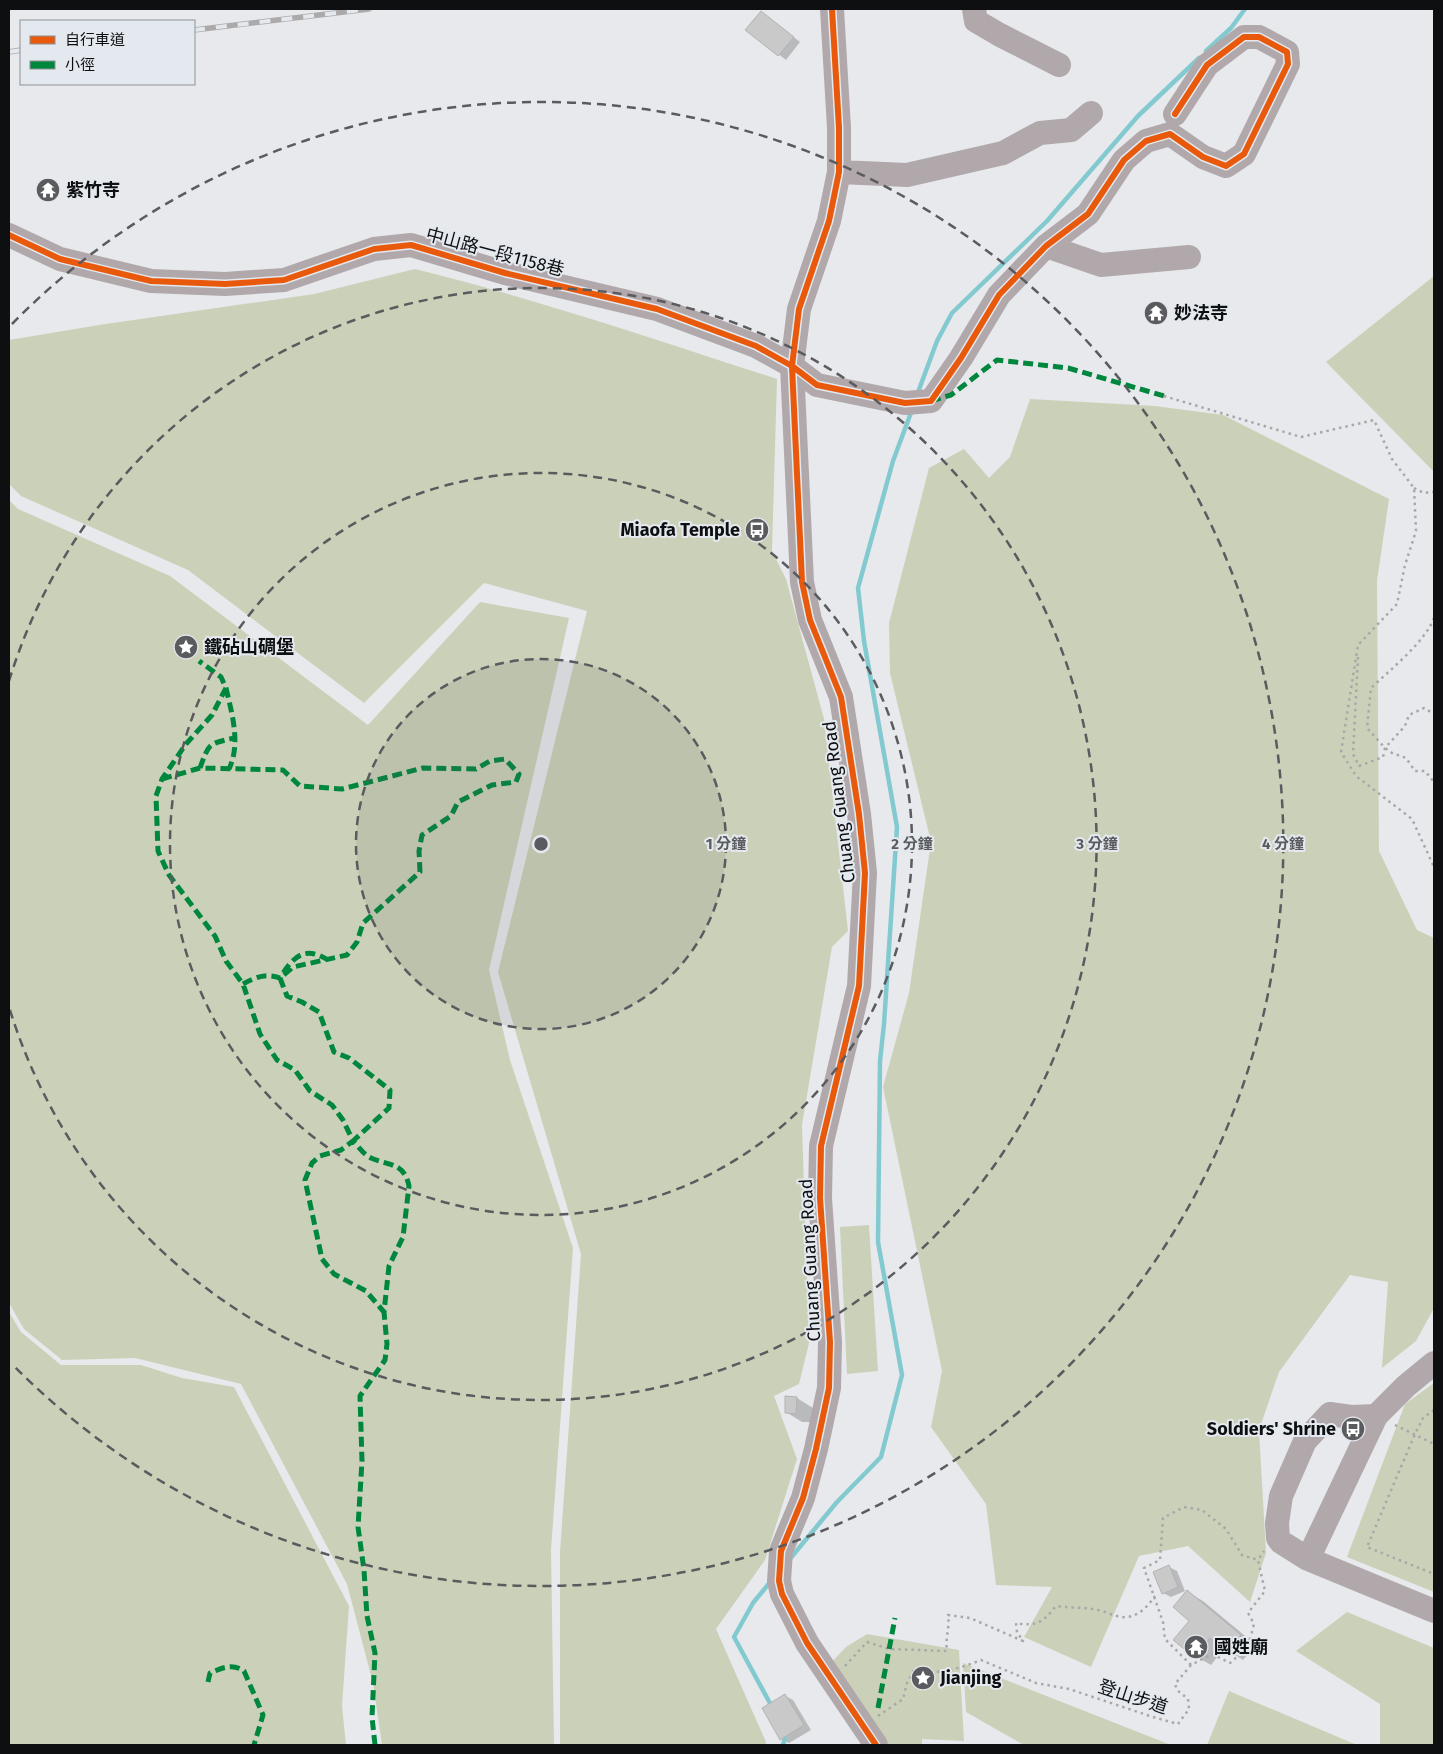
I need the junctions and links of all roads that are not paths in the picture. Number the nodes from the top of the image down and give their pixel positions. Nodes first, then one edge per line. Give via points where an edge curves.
1 (832, 9) edge
2 (974, 9) edge
3 (1059, 66) dead end
4 (1091, 113) dead end
5 (1175, 114) dead end
6 (839, 172) junction
7 (9, 235) edge
8 (1046, 246) junction
9 (1189, 257) dead end
10 (792, 366) junction
11 (1434, 1363) edge
12 (1376, 1416) junction
13 (1308, 1559) junction
14 (1434, 1611) edge
15 (876, 1717) road end
16 (877, 1745) edge

1 - 6 street, Chuang Guang Road
2 - 3 street via 976,20
4 - 6 street via 1071,130 1040,133 1003,153 907,175
5 - 8 street via 1207,65 1244,37 1259,37 1287,52 1288,64 1244,154 1226,166 1203,157 1170,134 1146,141 1124,160 1088,214
6 - 10 street, Chuang Guang Road via 829,221 800,309
7 - 10 street, 中山路一段1158巷 via 60,259 152,281 225,284 284,280 374,249 411,245 505,273 657,309 756,346
8 - 9 street via 1101,265
8 - 10 street, 中山路一段1158巷 via 999,295 931,401 914,402 817,385
10 - 16 street, Chuang Guang Road via 802,582 810,620 841,697 865,873 859,986 821,1146 820,1198 830,1342 829,1388 803,1498 781,1551 779,1571 782,1594 807,1643
11 - 12 street
12 - 13 street
12 - 13 street via 1351,1418 1330,1414 1305,1441 1281,1496 1277,1523 1281,1542
13 - 14 street
15 - 16 street

